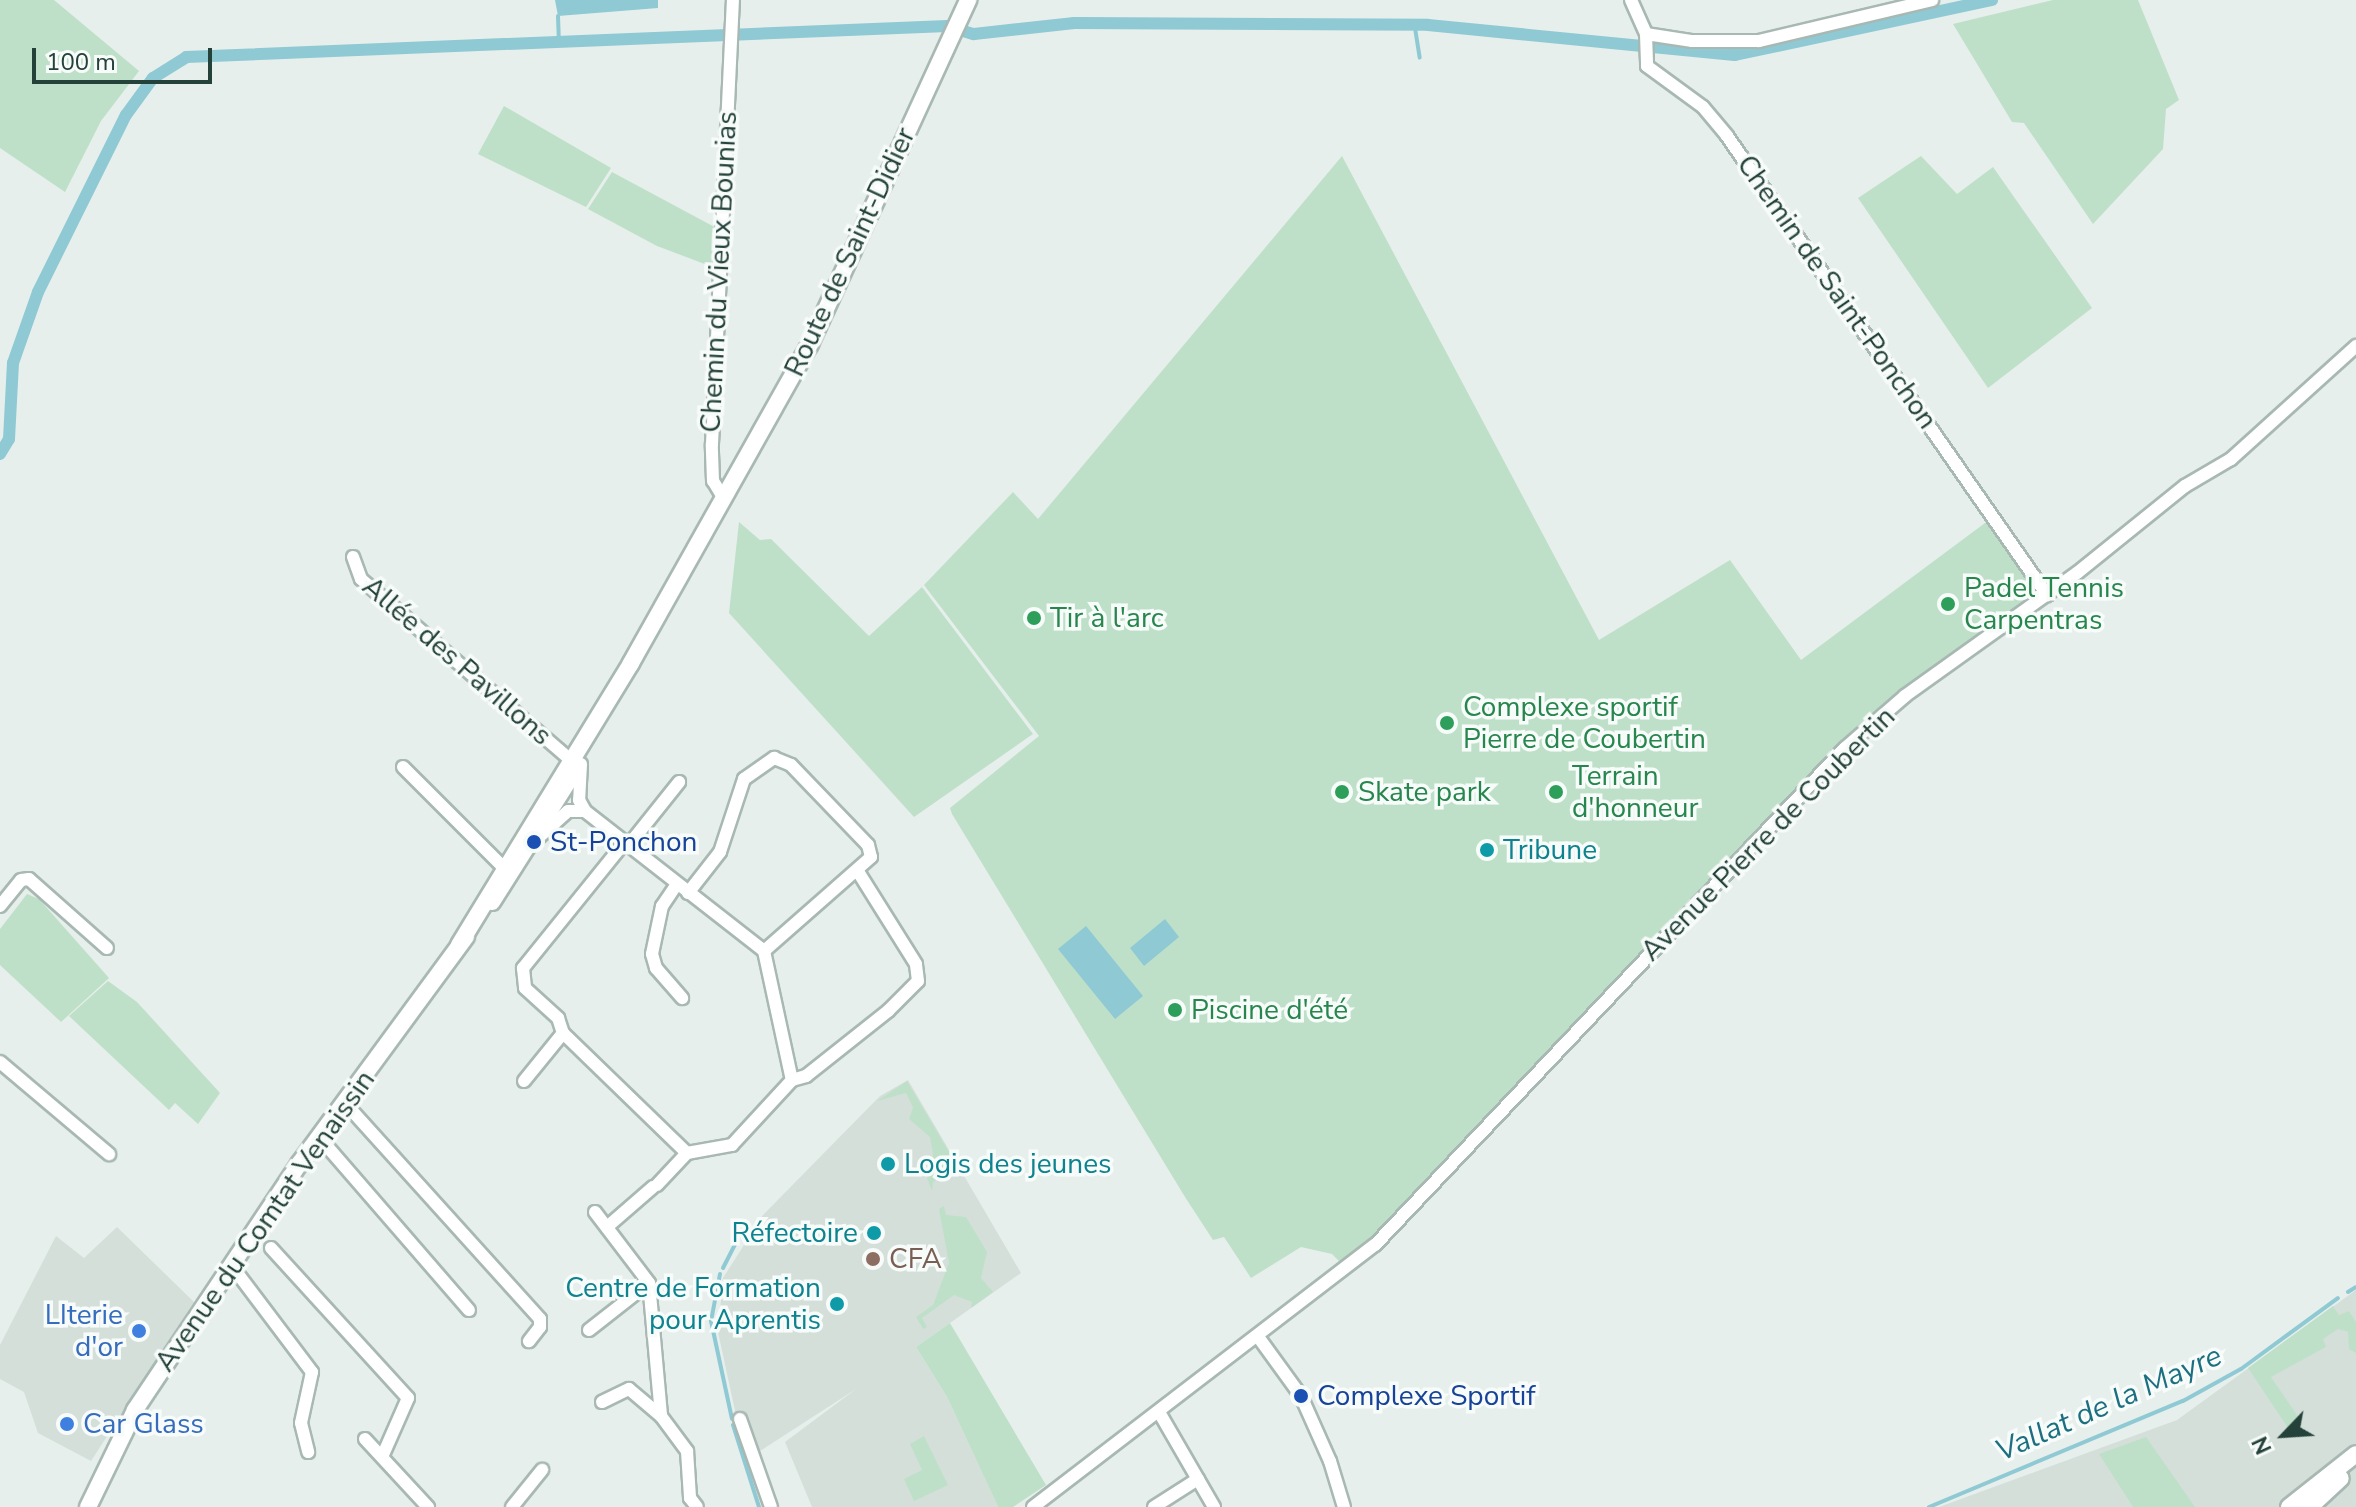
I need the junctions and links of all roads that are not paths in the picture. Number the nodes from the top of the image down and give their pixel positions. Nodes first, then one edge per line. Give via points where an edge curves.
1 (733, 0) edge
2 (968, 0) edge
3 (1631, 0) edge
4 (1932, 0) edge
5 (1646, 36) junction
6 (2356, 346) edge
7 (724, 499) junction
8 (353, 557) dead end
9 (2047, 595) junction
10 (572, 763) junction
11 (403, 767) dead end
12 (679, 782) dead end
13 (576, 804) junction
14 (536, 813) junction
15 (626, 845) junction
16 (857, 870) junction
17 (507, 871) junction
18 (677, 884) junction
19 (688, 893) junction
20 (0, 906) edge
21 (107, 948) dead end
22 (764, 951) junction
23 (682, 998) dead end
24 (563, 1033) junction
25 (0, 1062) edge
26 (792, 1080) junction
27 (524, 1081) dead end
28 (345, 1103) junction
29 (319, 1137) junction
30 (687, 1153) junction
31 (109, 1154) dead end
32 (595, 1212) dead end
33 (607, 1227) junction
34 (271, 1248) dead end
35 (232, 1266) junction
36 (649, 1283) junction
37 (469, 1310) dead end
38 (589, 1330) dead end
39 (1259, 1338) junction
40 (529, 1341) dead end
41 (602, 1402) dead end
42 (1159, 1412) junction
43 (661, 1416) junction
44 (740, 1419) dead end
45 (365, 1439) dead end
46 (308, 1452) dead end
47 (2356, 1454) edge
48 (382, 1457) junction
49 (2356, 1465) edge
50 (542, 1470) dead end
51 (1198, 1479) junction
52 (88, 1507) edge
53 (428, 1507) edge
54 (512, 1507) edge
55 (697, 1507) edge
56 (771, 1507) edge
57 (1033, 1507) edge
58 (1154, 1507) edge
59 (1214, 1507) edge
60 (1344, 1507) edge
61 (2289, 1507) edge
62 (2310, 1507) edge

1 - 7 street, Chemin du Vieux Bounias via 712,444 713,481
2 - 7 main road, Route de Saint-Didier via 833,299
3 - 5 street, Chemin de Saint-Ponchon
4 - 5 street via 1759,41
5 - 9 street, Chemin de Saint-Ponchon via 1647,66 1703,107 1727,136
6 - 9 street, Avenue Pierre de Coubertin via 2231,459 2185,486
7 - 10 main road, Avenue du Comtat Venaissin
8 - 10 street, Allée des Pavillons via 361,579
9 - 39 street, Avenue Pierre de Coubertin via 1905,696 1845,748 1375,1245
10 - 13 main road, Avenue du Comtat Venaissin
10 - 14 main road, Avenue du Comtat Venaissin
11 - 17 street
12 - 15 street
13 - 14 street
13 - 15 street
13 - 17 main road, Avenue du Comtat Venaissin
14 - 17 main road, Avenue du Comtat Venaissin
15 - 18 street
15 - 24 street via 523,968 525,988 558,1018
16 - 19 street via 871,857 868,845 791,765 774,758 744,779 720,852
16 - 22 street
16 - 26 street via 916,964 918,981 806,1076
17 - 28 main road, Avenue du Comtat Venaissin
18 - 19 street
18 - 23 street via 662,906 652,954 656,968
19 - 22 street
20 - 21 street via 21,880 29,879
22 - 26 street
24 - 27 street
24 - 30 street
25 - 31 street
26 - 30 street via 732,1145
28 - 29 main road, Avenue du Comtat Venaissin
28 - 40 street via 540,1319
29 - 35 main road, Avenue du Comtat Venaissin
29 - 37 street
30 - 33 street
32 - 33 street
33 - 36 street
34 - 48 street via 408,1398
35 - 46 street via 312,1372 301,1423
35 - 52 main road, Avenue du Comtat Venaissin via 127,1423
36 - 38 street
36 - 43 street
39 - 42 street, Avenue Pierre de Coubertin
39 - 60 street via 1301,1396
41 - 43 street via 629,1389
42 - 51 street
42 - 57 street, Avenue Pierre de Coubertin
43 - 55 street via 687,1451 690,1498
44 - 56 street
45 - 48 street
47 - 61 main road
48 - 53 street
49 - 62 main road
50 - 54 street
51 - 58 street
51 - 59 street

